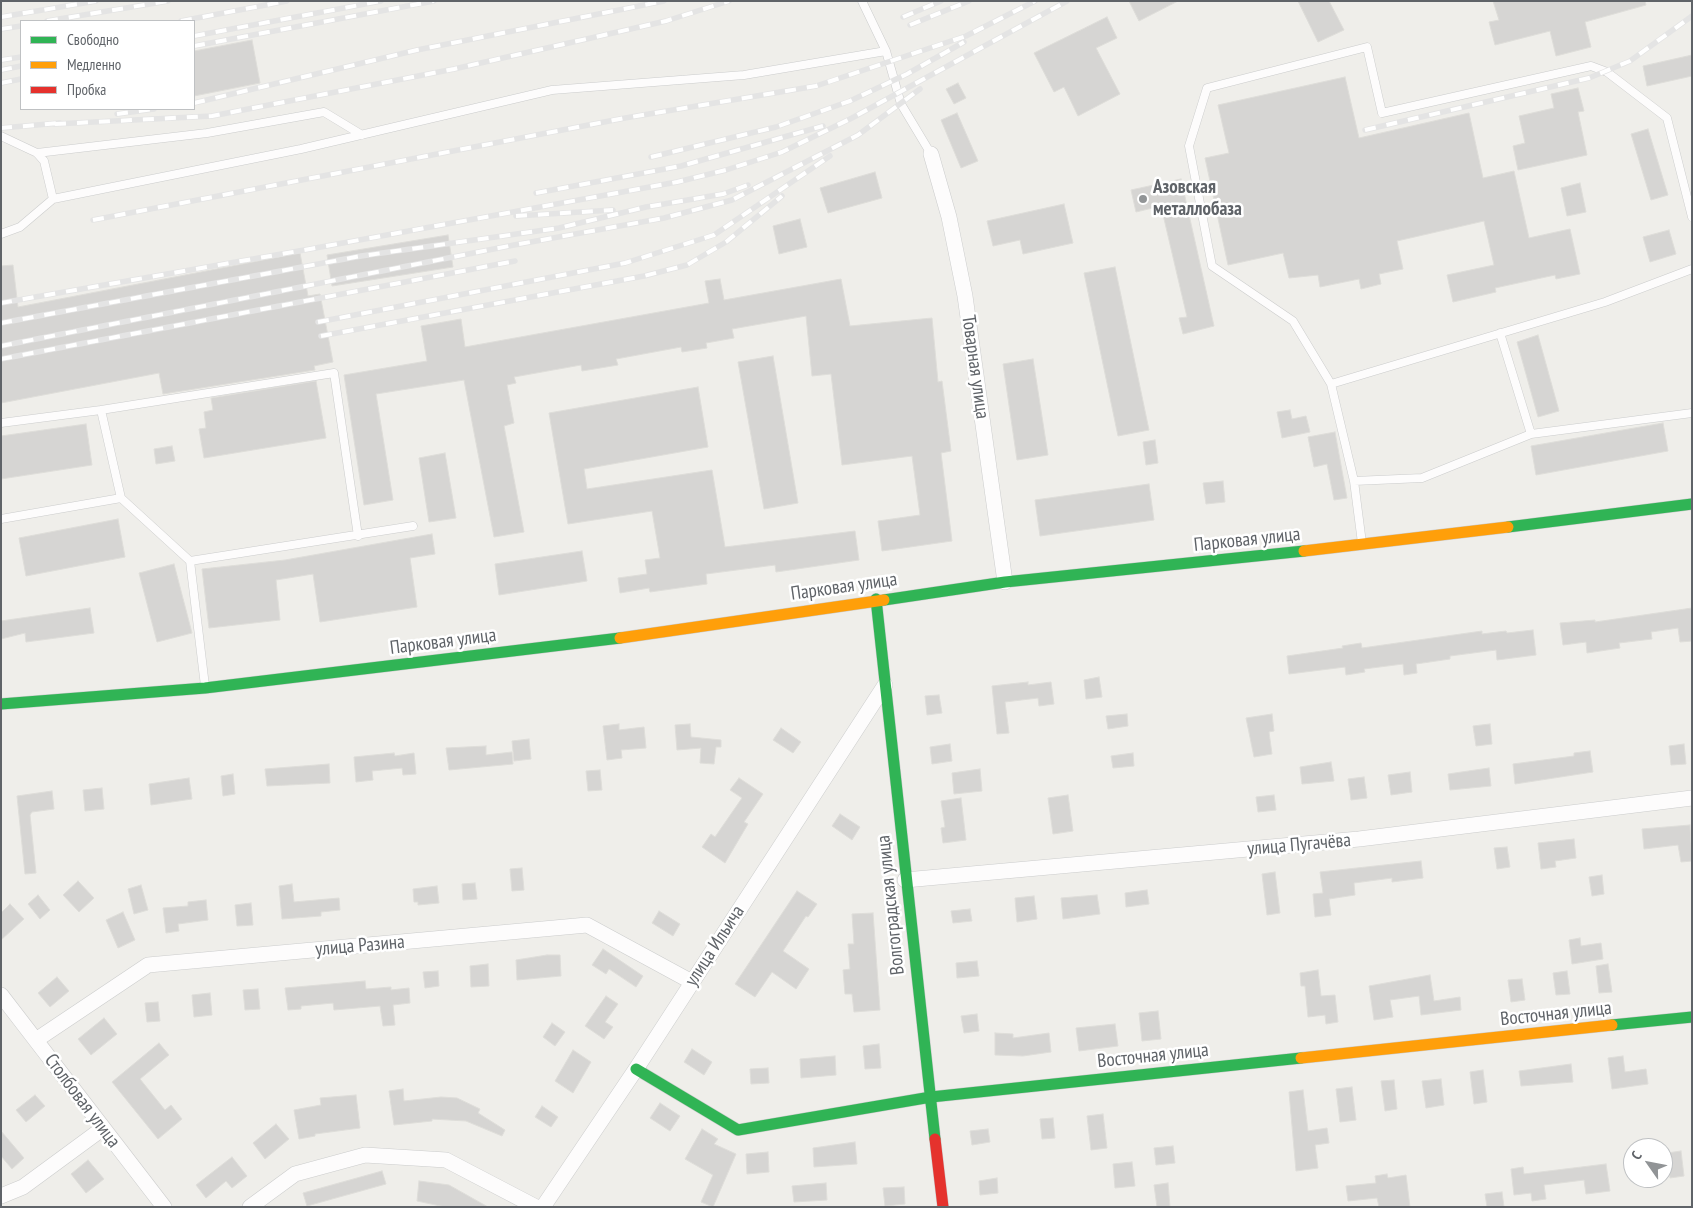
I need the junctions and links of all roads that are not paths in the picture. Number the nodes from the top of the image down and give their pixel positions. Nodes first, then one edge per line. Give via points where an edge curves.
1 (862, 1) edge
2 (886, 51) junction
3 (362, 135) junction
4 (1, 136) edge
5 (38, 152) junction
6 (931, 154) joint
7 (53, 198) junction
8 (1692, 217) edge
9 (1, 234) edge
10 (1692, 259) edge
11 (1691, 269) edge
12 (1500, 333) junction
13 (1331, 384) junction
14 (102, 410) junction
15 (1692, 413) edge
16 (1, 423) edge
17 (1531, 434) junction
18 (1354, 481) junction
19 (120, 498) junction
20 (1692, 504) edge
21 (1, 519) edge
22 (413, 526) dead end
23 (358, 536) junction
24 (1362, 546) junction
25 (190, 561) junction
26 (1005, 582) junction
27 (876, 599) junction
28 (885, 685) junction
29 (205, 688) junction
30 (1, 704) edge
31 (1692, 798) edge
32 (905, 880) junction
33 (692, 982) junction
34 (1, 995) edge
35 (1692, 1017) edge
36 (36, 1040) junction
37 (636, 1069) junction
38 (931, 1098) junction
39 (102, 1129) junction
40 (1, 1196) edge
41 (164, 1207) edge
42 (250, 1207) edge
43 (536, 1207) edge
44 (543, 1207) edge
45 (943, 1207) edge

1 - 2 lane
2 - 3 lane via 744,75 552,90
2 - 6 lane via 902,104
3 - 5 lane via 324,112 208,133
3 - 7 lane
4 - 5 lane
5 - 7 lane via 44,161
6 - 26 street, Товарная улица via 949,217 964,296
7 - 9 lane via 20,227
8 - 13 lane via 1668,118 1607,72 1591,66 1382,113 1367,47 1207,88 1189,146 1212,266 1293,321
10 - 11 lane
11 - 12 lane via 1605,302
12 - 13 lane
12 - 17 lane
13 - 18 lane
14 - 16 lane
14 - 19 lane
14 - 23 lane via 334,373
15 - 17 lane
17 - 18 lane via 1422,478
18 - 24 lane
19 - 21 lane
19 - 25 lane
20 - 24 main road, Парковая улица
22 - 23 lane
23 - 25 lane
24 - 26 main road, Парковая улица
25 - 29 lane
26 - 27 main road, Парковая улица
27 - 28 main road, Волгоградская улица
27 - 29 main road, Парковая улица via 645,635
28 - 32 main road, Волгоградская улица
28 - 33 street, улица Ильича
29 - 30 main road, Парковая улица
31 - 32 street, улица Пугачёва via 1359,839
32 - 38 main road, Волгоградская улица
33 - 36 street, улица Разина via 587,925 148,965
33 - 37 street, улица Ильича
34 - 36 street, Столбовая улица
35 - 38 main road, Восточная улица
36 - 39 street, Столбовая улица
37 - 38 main road, Восточная улица via 738,1130
37 - 44 street, улица Ильича
38 - 45 main road, Волгоградская улица
39 - 40 street via 23,1186
39 - 41 street, Столбовая улица
42 - 43 street via 294,1174 366,1156 446,1160

